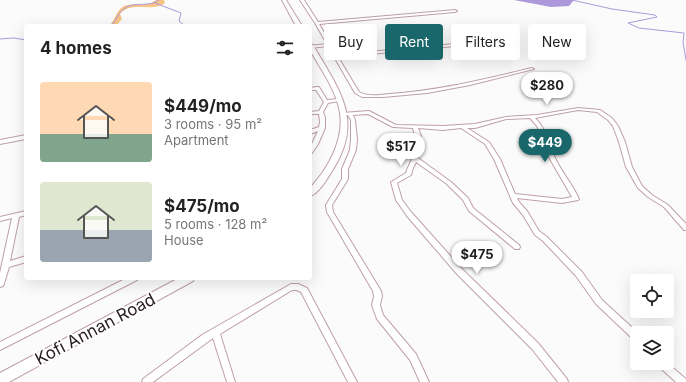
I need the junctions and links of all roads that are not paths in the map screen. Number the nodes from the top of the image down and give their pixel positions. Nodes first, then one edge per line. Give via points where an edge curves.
1 (284, 0) edge
2 (302, 0) edge
3 (455, 11) dead end
4 (318, 23) junction
5 (298, 24) edge
6 (324, 34) edge
7 (451, 45) edge
8 (312, 46) edge
9 (324, 46) edge
10 (312, 50) edge
11 (377, 52) edge
12 (338, 60) edge
13 (532, 69) dead end
14 (312, 89) edge
15 (339, 100) junction
16 (326, 102) junction
17 (321, 112) junction
18 (312, 113) edge
19 (347, 114) junction
20 (531, 116) junction
21 (462, 126) junction
22 (322, 128) junction
23 (415, 128) junction
24 (312, 131) edge
25 (24, 137) edge
26 (0, 142) edge
27 (312, 150) edge
28 (415, 159) junction
29 (312, 190) edge
30 (513, 196) junction
31 (24, 214) edge
32 (16, 216) junction
33 (0, 219) edge
34 (686, 228) edge
35 (517, 246) dead end
36 (24, 260) edge
37 (6, 265) junction
38 (130, 280) edge
39 (185, 280) edge
40 (0, 284) edge
41 (630, 331) edge
42 (215, 332) junction
43 (0, 346) edge
44 (669, 370) edge
45 (0, 380) edge
46 (146, 382) edge
47 (232, 382) edge
48 (353, 382) edge
49 (425, 382) edge
50 (564, 382) edge
51 (683, 382) edge

1 - 5 main road
2 - 4 street
3 - 4 street
4 - 6 street
7 - 11 street
8 - 9 street
10 - 15 main road
12 - 13 street via 357,93 362,96 404,94
14 - 16 street via 317,88
15 - 16 street
15 - 19 main road
16 - 17 street
17 - 18 street
17 - 22 street
19 - 23 street via 369,112 395,126
19 - 29 main road via 342,138 330,166
19 - 49 street via 353,120 353,150 345,169 345,179 328,205 330,212 377,291 376,305 380,317 413,357
20 - 21 street
20 - 30 street via 540,125 546,137 547,147 576,199 562,201
20 - 34 street via 582,109 598,111 606,116 618,132 629,167 640,187 666,206
21 - 23 street
21 - 30 street via 487,143
22 - 24 street
22 - 27 street
23 - 28 street via 418,136 415,142
25 - 26 street
28 - 35 street via 448,183 466,199 471,209
28 - 50 street via 409,174 394,182 399,200 460,272 535,346
30 - 41 street via 537,233 579,274 599,302
31 - 32 street
32 - 33 street
32 - 37 street
36 - 37 street
37 - 40 street
38 - 43 street
39 - 45 main road, Kofi Annan Road
42 - 46 street
42 - 47 street
42 - 48 street via 291,288 298,287 304,290
44 - 51 street

